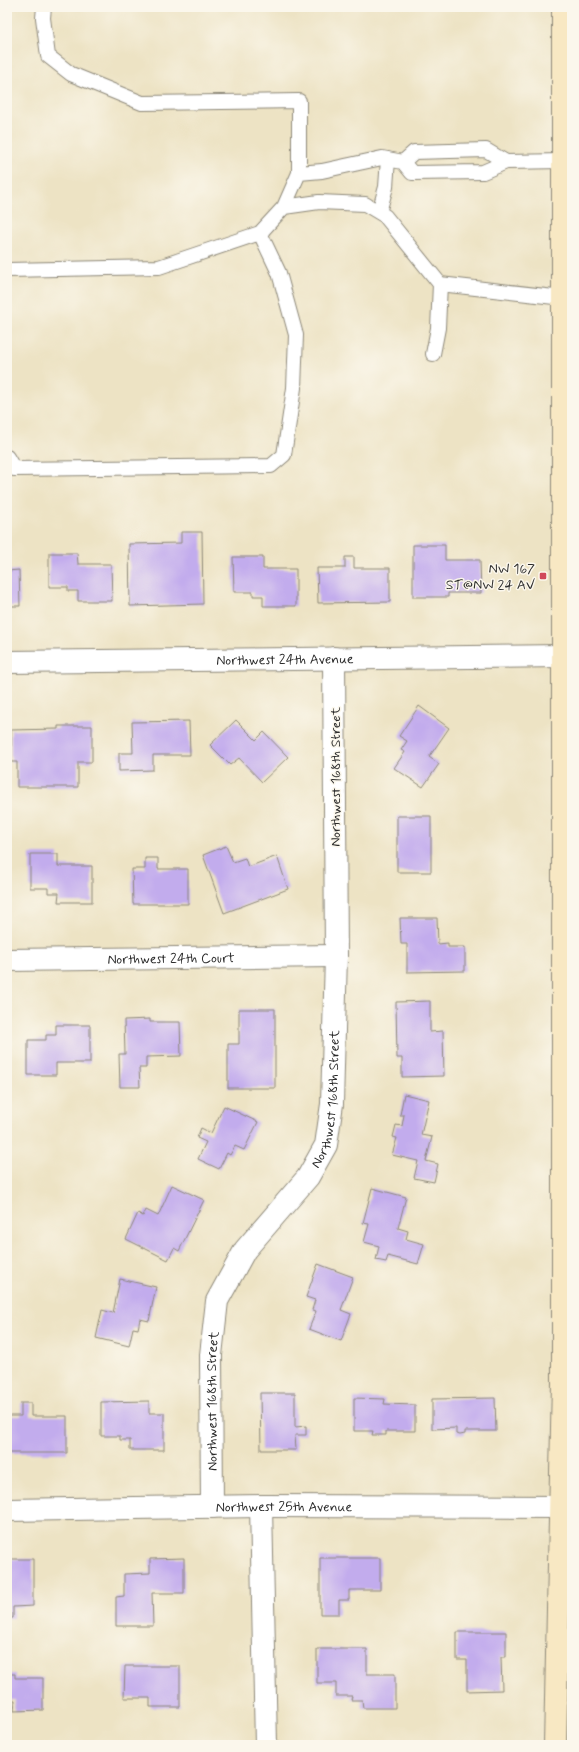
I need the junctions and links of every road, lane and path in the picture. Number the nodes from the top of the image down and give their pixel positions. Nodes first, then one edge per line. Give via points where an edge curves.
1 (44, 7) edge
2 (562, 7) edge
3 (388, 159) junction
4 (563, 161) junction
5 (403, 162) junction
6 (506, 162) junction
7 (299, 172) junction
8 (284, 207) junction
9 (379, 212) junction
10 (260, 233) junction
11 (7, 270) edge
12 (440, 284) junction
13 (563, 298) junction
14 (433, 354) dead end
15 (7, 457) edge
16 (563, 656) junction
17 (334, 658) junction
18 (7, 662) edge
19 (336, 956) junction
20 (7, 960) edge
21 (261, 1506) junction
22 (212, 1507) junction
23 (561, 1507) junction
24 (7, 1510) edge
25 (266, 1745) edge
26 (555, 1745) edge

1 - 7 lane via 48,56 71,74 142,103 299,101
2 - 4 street
3 - 5 lane
3 - 7 lane via 369,160 322,171
3 - 9 lane via 386,187
4 - 6 lane
4 - 13 street
5 - 6 lane via 414,152 486,150
5 - 6 lane via 412,173 483,172
7 - 8 lane
8 - 9 lane via 318,202 365,204
8 - 10 lane
9 - 12 lane
10 - 11 lane via 159,267
10 - 15 lane via 279,273 296,335 294,388 284,455 270,466 22,469 14,469
12 - 13 lane
12 - 14 lane via 438,328
13 - 16 street
16 - 17 street, Northwest 24th Avenue
16 - 23 street
17 - 18 street, Northwest 24th Avenue
17 - 19 street, Northwest 168th Street
19 - 20 street, Northwest 24th Court
19 - 22 street, Northwest 168th Street via 332,1104 326,1145 308,1177 245,1250 218,1301 211,1355
21 - 22 street, Northwest 25th Avenue
21 - 23 street, Northwest 25th Avenue
21 - 25 street
22 - 24 street, Northwest 25th Avenue
23 - 26 street

